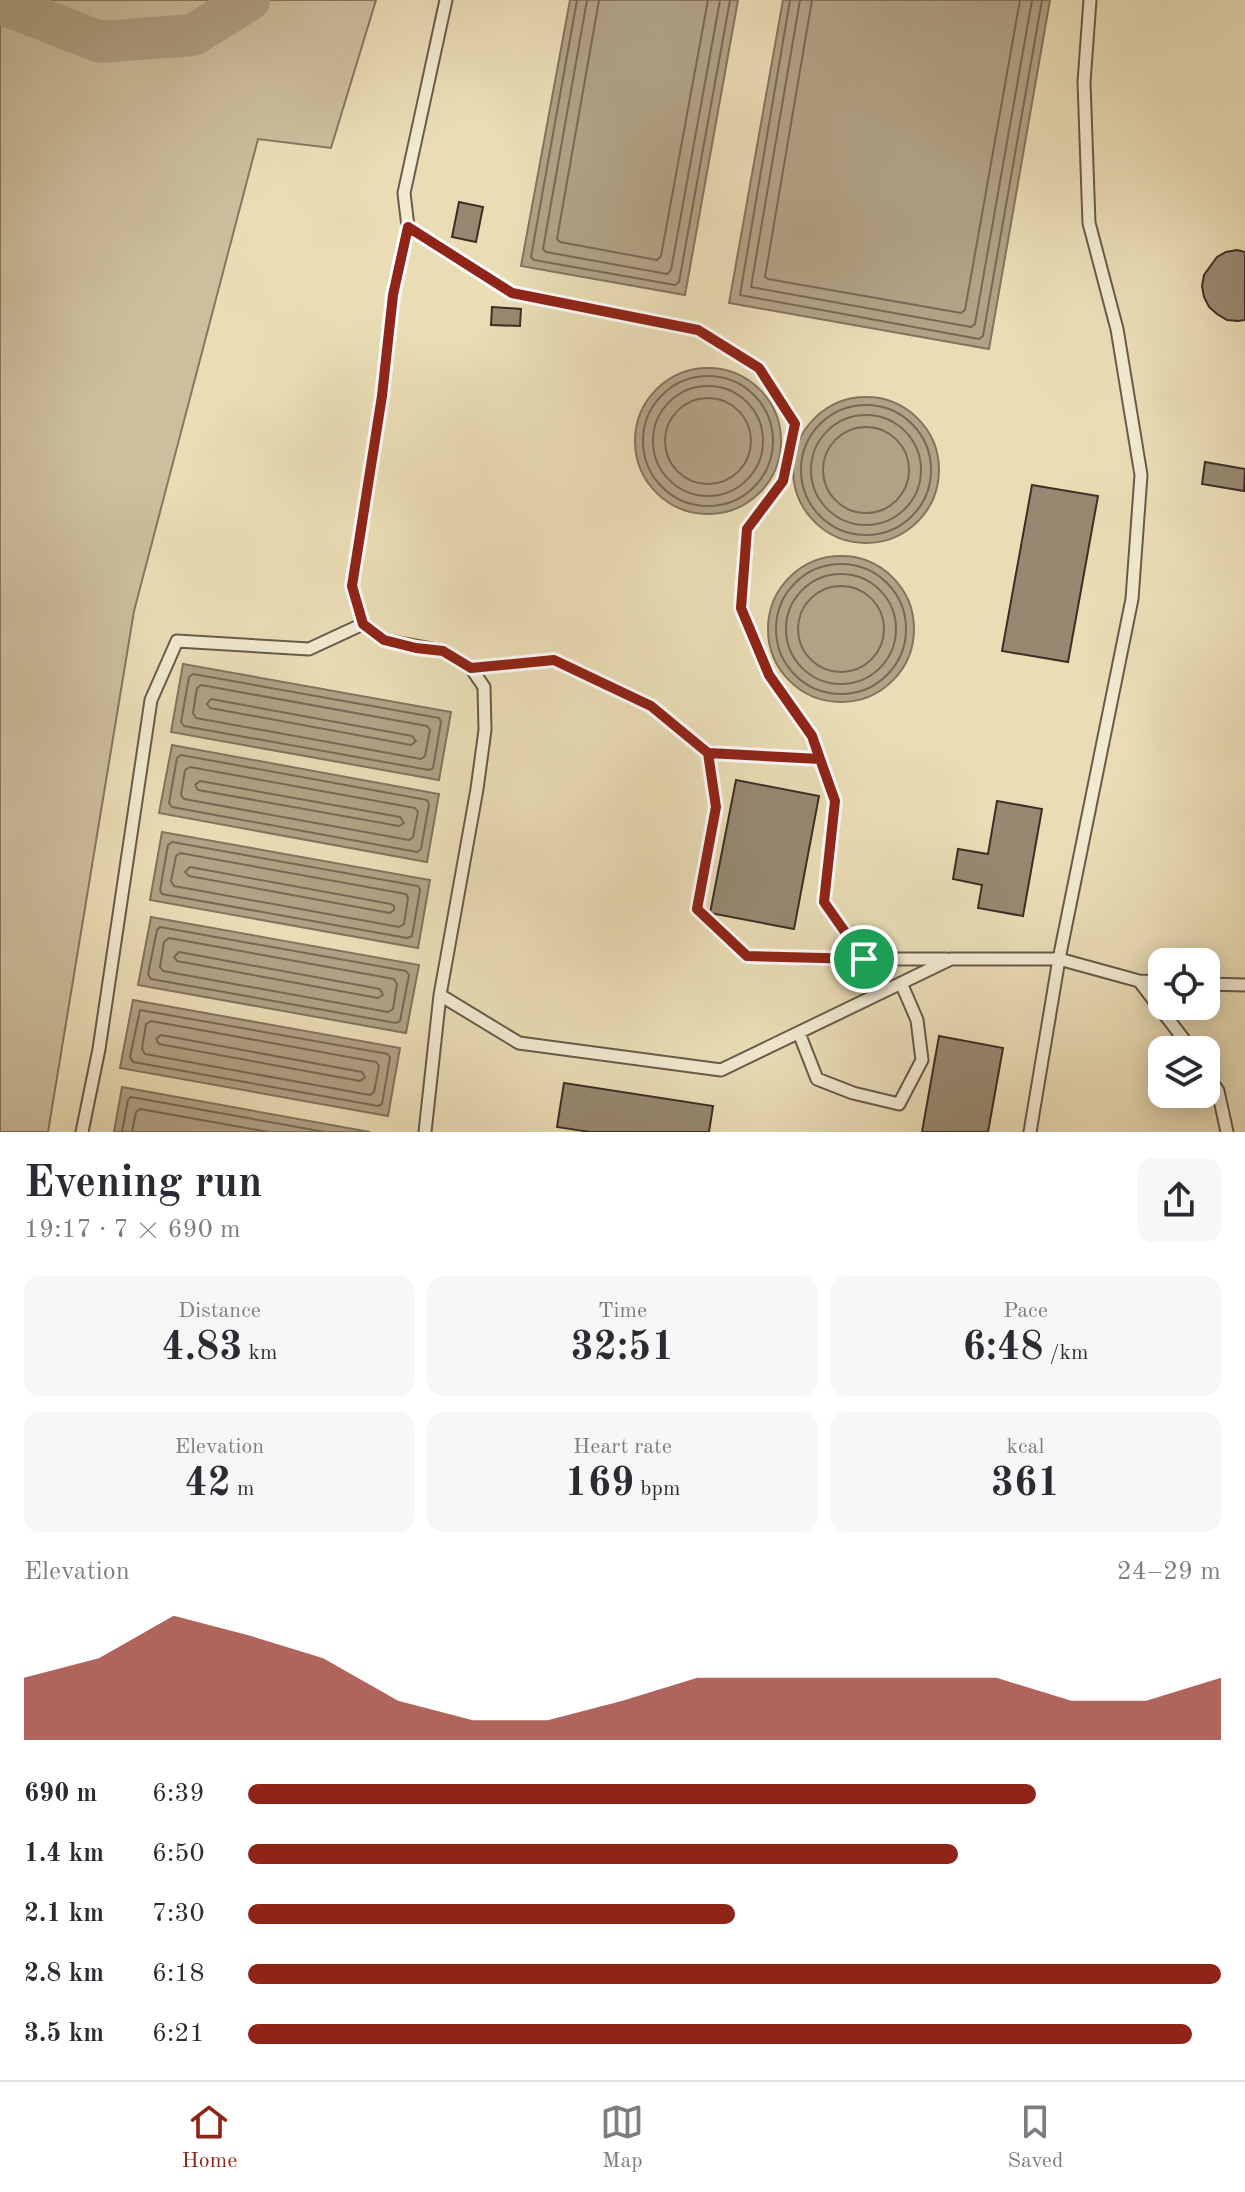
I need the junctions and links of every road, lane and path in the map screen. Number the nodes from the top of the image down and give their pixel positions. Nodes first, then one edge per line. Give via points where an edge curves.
1 (446, 0) edge
2 (1090, 0) edge
3 (408, 227) junction
4 (363, 624) junction
5 (471, 668) junction
6 (708, 753) junction
7 (820, 759) junction
8 (864, 959) junction
9 (951, 959) junction
10 (1059, 959) junction
11 (1139, 981) junction
12 (1148, 981) edge
13 (901, 983) junction
14 (1220, 984) edge
15 (1245, 985) edge
16 (440, 995) junction
17 (799, 1033) junction
18 (1181, 1036) edge
19 (1220, 1100) edge
20 (82, 1132) edge
21 (425, 1132) edge
22 (1030, 1132) edge
23 (1227, 1132) edge

1 - 3 lane via 404,193
2 - 10 lane via 1084,82 1089,223 1117,329 1141,475 1132,599
3 - 4 lane via 393,295 352,586
3 - 7 lane via 512,293 698,330 759,368 795,424 783,481 747,529 741,608 769,675 812,736
4 - 5 lane via 384,640 443,651
4 - 20 lane via 309,649 177,641 151,700
5 - 6 lane via 554,660 651,706
5 - 16 lane via 484,687 485,730
6 - 7 lane
6 - 8 lane via 716,807 697,909 747,956
7 - 8 lane via 835,801 824,902
8 - 9 lane
9 - 10 lane
9 - 13 lane
10 - 11 lane
10 - 22 lane
11 - 12 lane
11 - 18 lane
13 - 17 lane
13 - 17 lane via 917,1020 922,1060 899,1104 817,1079
14 - 15 lane
16 - 17 lane via 519,1043 721,1070
16 - 21 lane
19 - 23 lane

